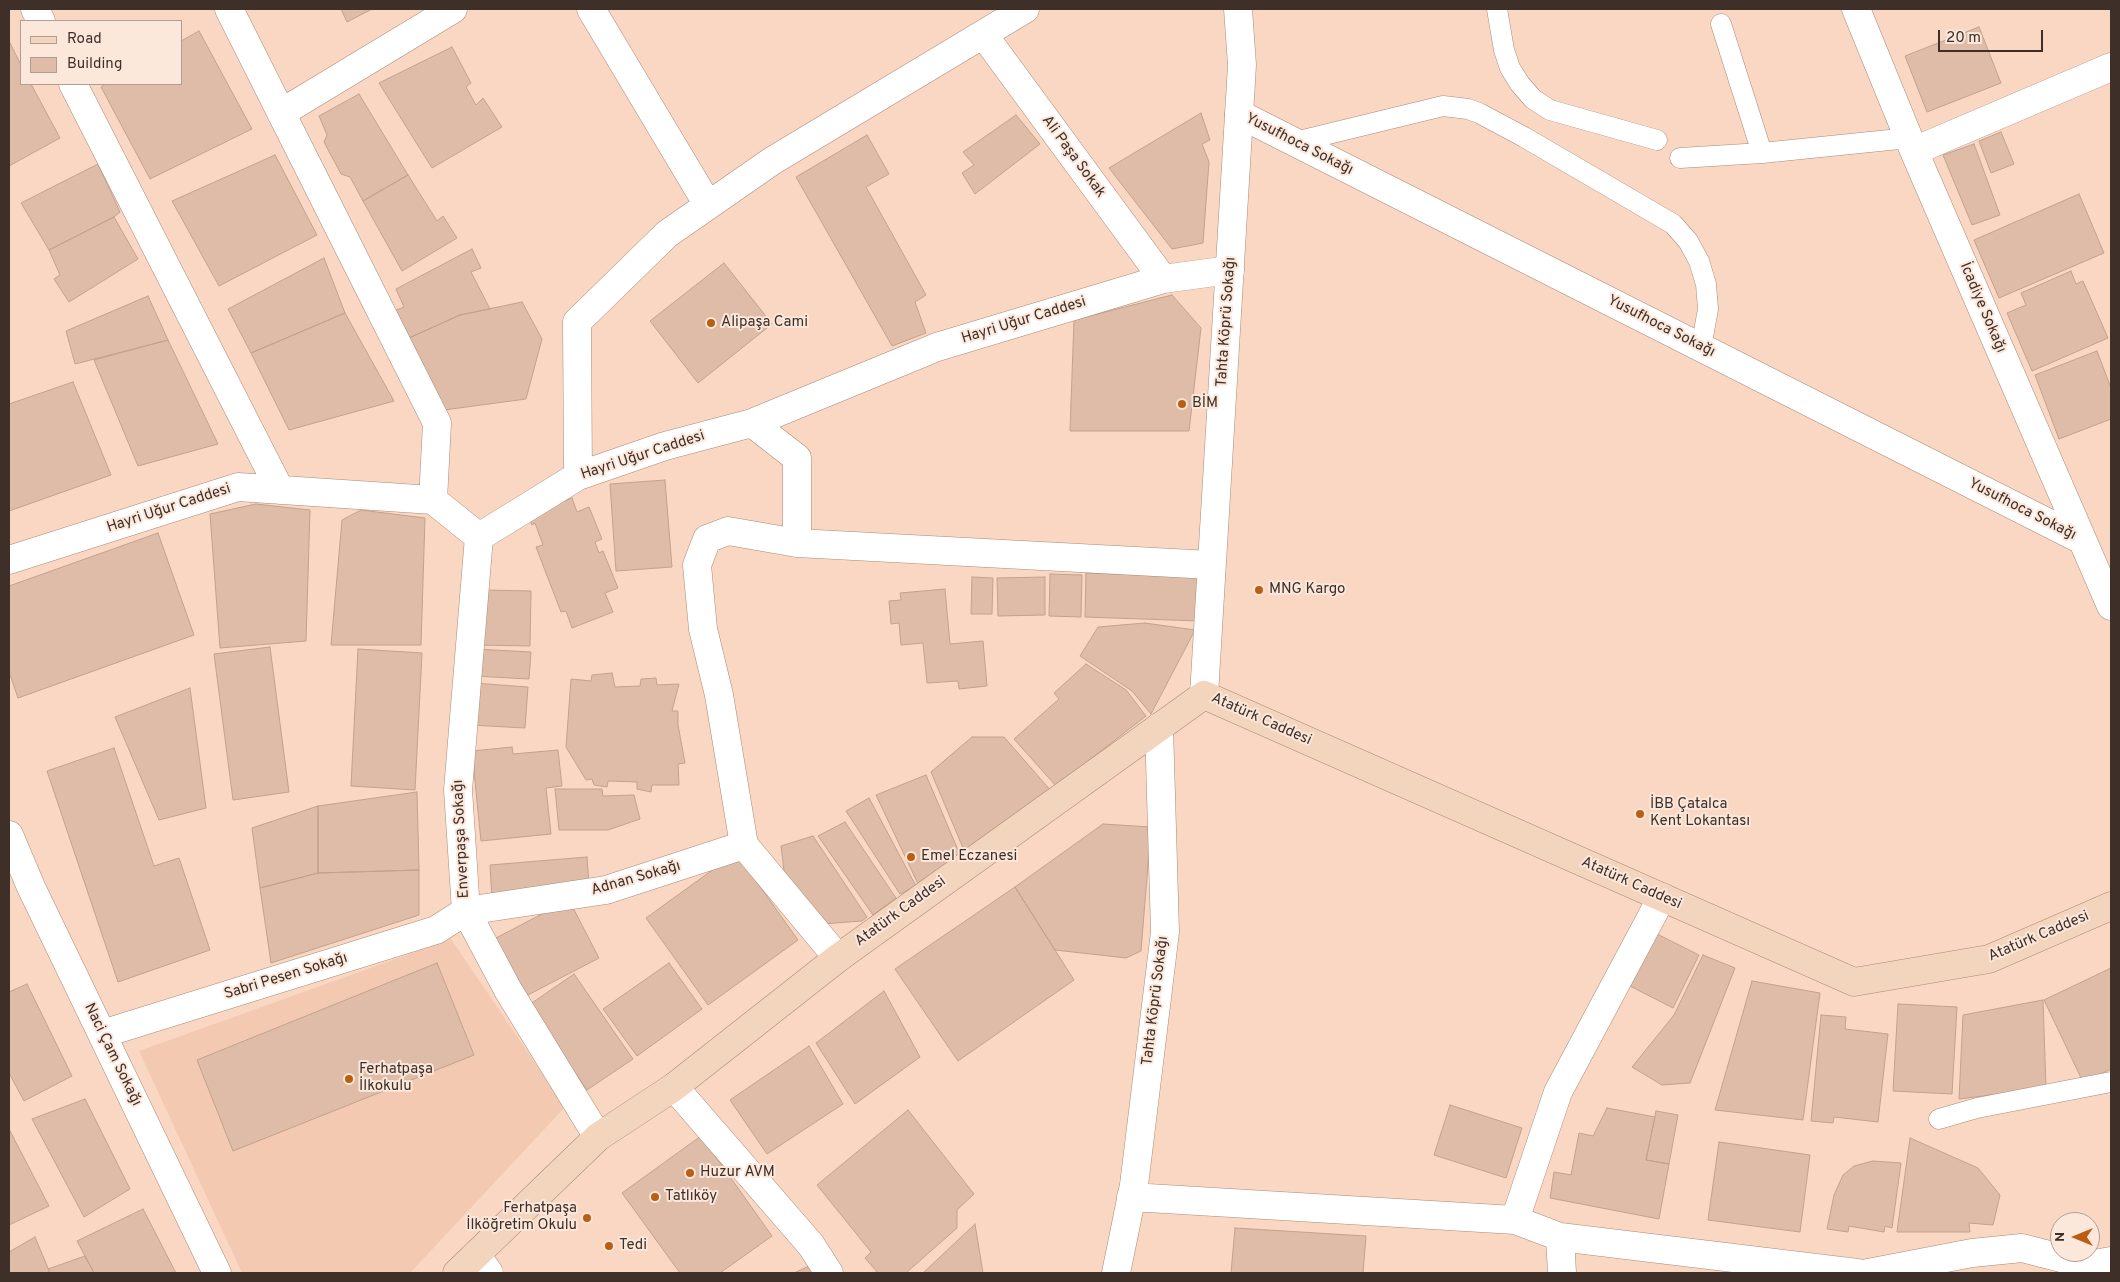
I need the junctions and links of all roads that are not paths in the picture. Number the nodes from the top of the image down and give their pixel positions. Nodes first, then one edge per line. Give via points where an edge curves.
1 (229, 9) edge
2 (453, 9) edge
3 (1025, 9) edge
4 (1238, 9) edge
5 (1497, 9) edge
6 (1856, 9) edge
7 (596, 11) edge
8 (1721, 24) dead end
9 (983, 34) junction
10 (2111, 67) edge
11 (74, 85) edge
12 (281, 113) junction
13 (1239, 114) junction
14 (1657, 140) dead end
15 (1294, 142) junction
16 (1912, 144) junction
17 (1762, 154) junction
18 (1680, 158) dead end
19 (708, 205) junction
20 (1230, 270) junction
21 (1163, 279) junction
22 (1701, 348) junction
23 (752, 423) junction
24 (578, 476) junction
25 (280, 490) junction
26 (433, 500) junction
27 (479, 537) junction
28 (2082, 540) junction
29 (797, 543) junction
30 (9, 560) edge
31 (1211, 565) junction
32 (2111, 606) edge
33 (1204, 695) junction
34 (1159, 726) junction
35 (9, 835) edge
36 (744, 845) junction
37 (20, 890) edge
38 (1662, 897) junction
39 (2111, 906) edge
40 (466, 911) junction
41 (838, 958) junction
42 (102, 1034) junction
43 (2111, 1082) edge
44 (674, 1087) junction
45 (1939, 1119) dead end
46 (598, 1137) junction
47 (1131, 1197) junction
48 (1515, 1220) junction
49 (1560, 1237) junction
50 (2111, 1261) edge
51 (474, 1267) edge
52 (217, 1273) edge
53 (829, 1273) edge
54 (1116, 1273) edge
55 (1562, 1273) edge
56 (1857, 1273) edge
57 (1868, 1273) edge

1 - 12 street
2 - 12 street
3 - 9 street
4 - 13 street, Tahta Köprü Sokağı via 1242,65
5 - 14 lane via 1510,68 1533,99 1550,110
6 - 16 street, İcadiye Sokağı
7 - 19 street
8 - 17 lane
9 - 19 street via 772,160
9 - 21 street, Ali Paşa Sokak
10 - 16 street
11 - 25 street
12 - 26 street via 437,424
13 - 15 street, Yusufhoca Sokağı
13 - 20 street, Tahta Köprü Sokağı
15 - 22 street, Yusufhoca Sokağı
15 - 22 lane via 1442,106 1468,108 1479,113 1673,224 1699,261 1706,284 1708,308
16 - 17 lane
16 - 28 street, İcadiye Sokağı
17 - 18 lane
19 - 24 street via 667,234 577,322
20 - 21 street, Hayri Uğur Caddesi
20 - 31 street, Tahta Köprü Sokağı
21 - 23 street, Hayri Uğur Caddesi via 937,347
22 - 28 street, Yusufhoca Sokağı
23 - 24 street, Hayri Uğur Caddesi via 665,446
23 - 29 street via 798,458
24 - 27 street, Hayri Uğur Caddesi
25 - 26 street, Hayri Uğur Caddesi
25 - 30 street, Hayri Uğur Caddesi via 238,487
26 - 27 street
27 - 40 street, Enverpaşa Sokağı via 458,790
28 - 32 street, İcadiye Sokağı
29 - 31 street
29 - 36 street via 728,530 707,539 697,565 702,629 719,695
31 - 33 street, Tahta Köprü Sokağı
33 - 34 main road, Atatürk Caddesi
33 - 38 main road, Atatürk Caddesi
34 - 41 main road, Atatürk Caddesi
34 - 47 street, Tahta Köprü Sokağı via 1165,932
35 - 37 street, Naci Çam Sokağı
36 - 40 street, Adnan Sokağı via 606,890
36 - 41 street
37 - 42 street, Naci Çam Sokağı
38 - 39 main road, Atatürk Caddesi via 1854,982 1989,959
38 - 48 street via 1558,1092
40 - 42 street, Sabri Pesen Sokağı via 436,930
40 - 46 street, Enverpaşa Sokağı via 508,990
41 - 44 main road, Atatürk Caddesi
42 - 52 street, Naci Çam Sokağı
43 - 45 lane via 1977,1108
44 - 46 main road, Atatürk Caddesi
44 - 53 street via 811,1245
46 - 51 main road, Atatürk Caddesi
47 - 48 street
47 - 54 street, Tahta Köprü Sokağı
48 - 49 street
49 - 55 street
49 - 56 street
50 - 57 street via 2088,1265 2022,1248 1972,1253

